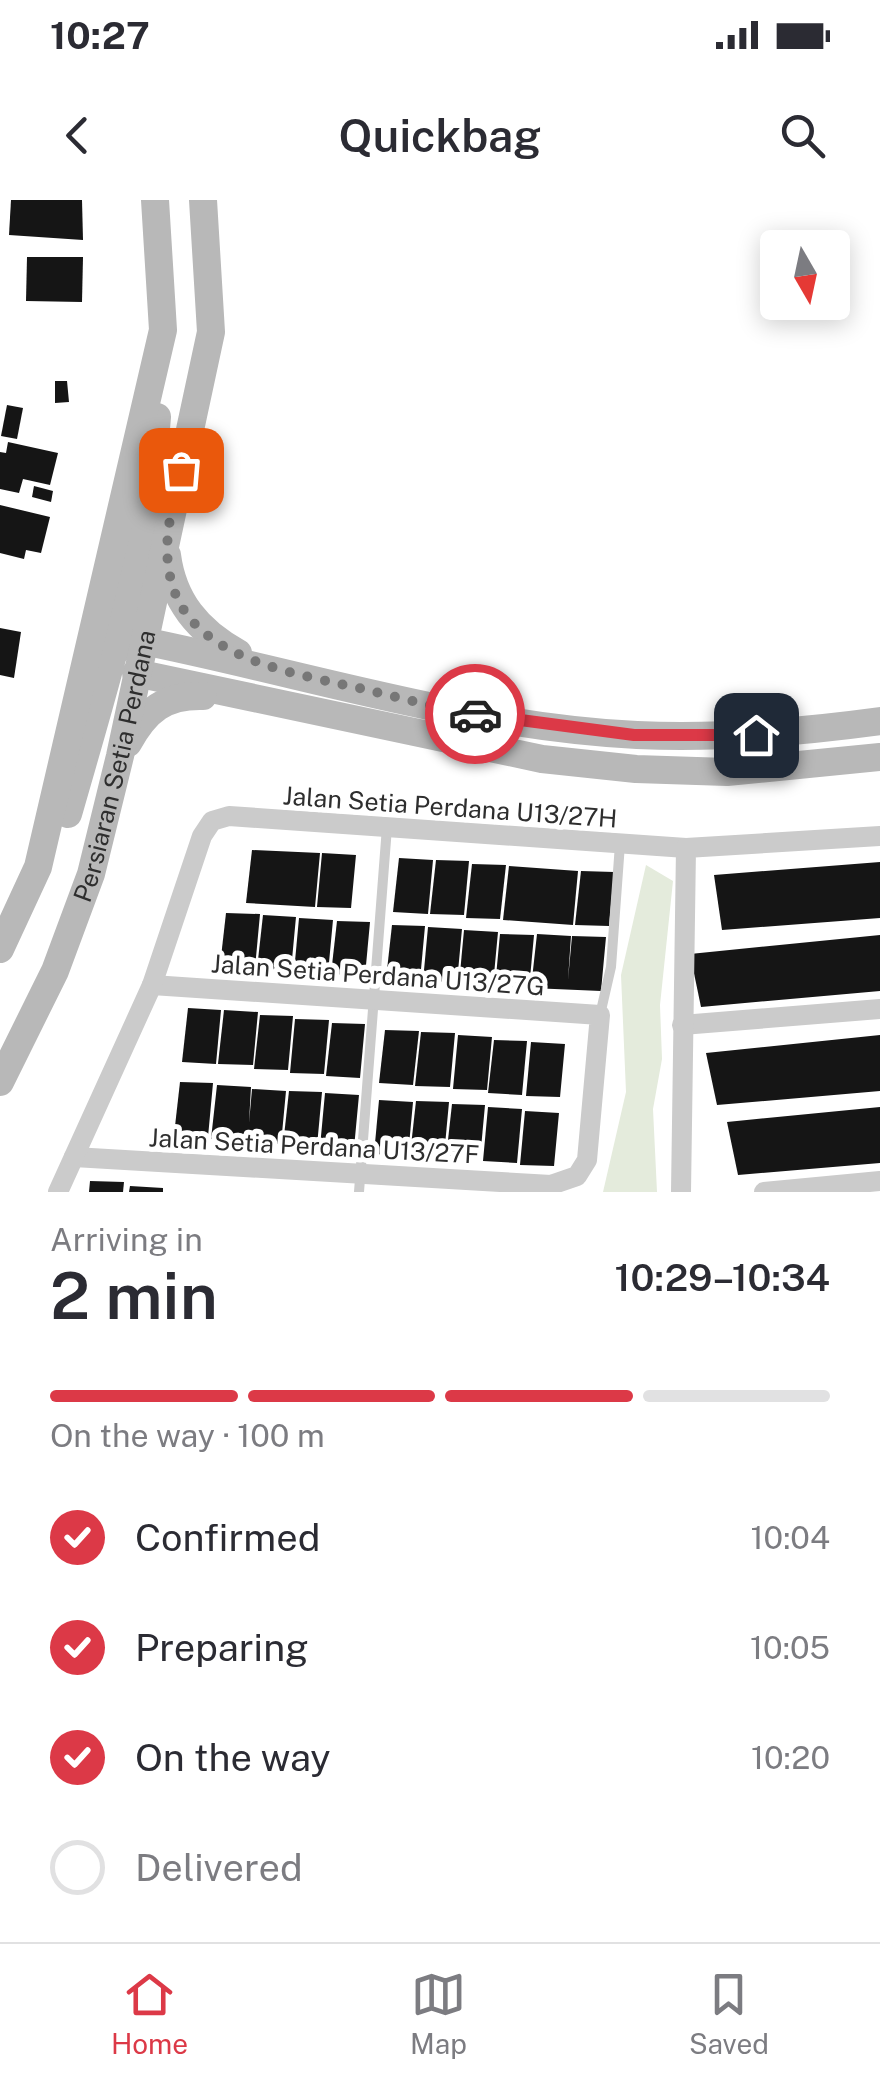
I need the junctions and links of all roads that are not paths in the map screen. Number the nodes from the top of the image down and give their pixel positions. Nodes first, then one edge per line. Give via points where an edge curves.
1 (155, 200) edge
2 (203, 200) edge
3 (163, 330) junction
4 (166, 539) junction
5 (144, 641) junction
6 (115, 649) junction
7 (257, 664) junction
8 (136, 673) junction
9 (250, 697) junction
10 (880, 721) edge
11 (120, 756) junction
12 (880, 756) edge
13 (387, 827) junction
14 (880, 836) edge
15 (620, 844) junction
16 (686, 848) junction
17 (38, 867) junction
18 (0, 950) edge
19 (152, 985) junction
20 (372, 1001) junction
21 (880, 1010) edge
22 (600, 1015) junction
23 (682, 1025) junction
24 (0, 1082) edge
25 (74, 1157) junction
26 (880, 1181) edge
27 (360, 1183) edge
28 (58, 1192) edge
29 (681, 1192) edge
30 (764, 1192) edge

1 - 3 main road, Persiaran Setia Perdana
2 - 4 main road, Persiaran Setia Perdana via 211,332
3 - 6 main road via 152,478
3 - 17 main road, Persiaran Setia Perdana
4 - 5 main road, Persiaran Setia Perdana
4 - 7 main road via 170,579 189,616
5 - 6 main road
5 - 7 main road
5 - 8 main road, Persiaran Setia Perdana
6 - 8 main road
6 - 17 main road via 67,818
7 - 10 main road via 462,712 634,735 730,737
8 - 9 main road
8 - 11 main road, Persiaran Setia Perdana
9 - 11 main road via 181,696 158,704 140,720
9 - 12 main road via 542,759 636,770 790,769
11 - 24 main road, Persiaran Setia Perdana via 91,874
13 - 15 street, Jalan Setia Perdana U13/27H
13 - 19 street, Jalan Setia Perdana U13/27H via 229,816 212,821
13 - 20 lane
14 - 16 street, Jalan Setia Perdana U13/27H
15 - 16 street, Jalan Setia Perdana U13/27H
15 - 22 lane via 611,966
16 - 23 street
17 - 18 main road, Persiaran Setia Perdana
19 - 20 street, Jalan Setia Perdana U13/27G
19 - 25 street
20 - 22 street, Jalan Setia Perdana U13/27G
20 - 27 lane
21 - 23 street
22 - 27 street, Jalan Setia Perdana U13/27F via 587,1160 577,1176 552,1185
23 - 29 street
25 - 27 street, Jalan Setia Perdana U13/27F
25 - 28 street
26 - 30 street

